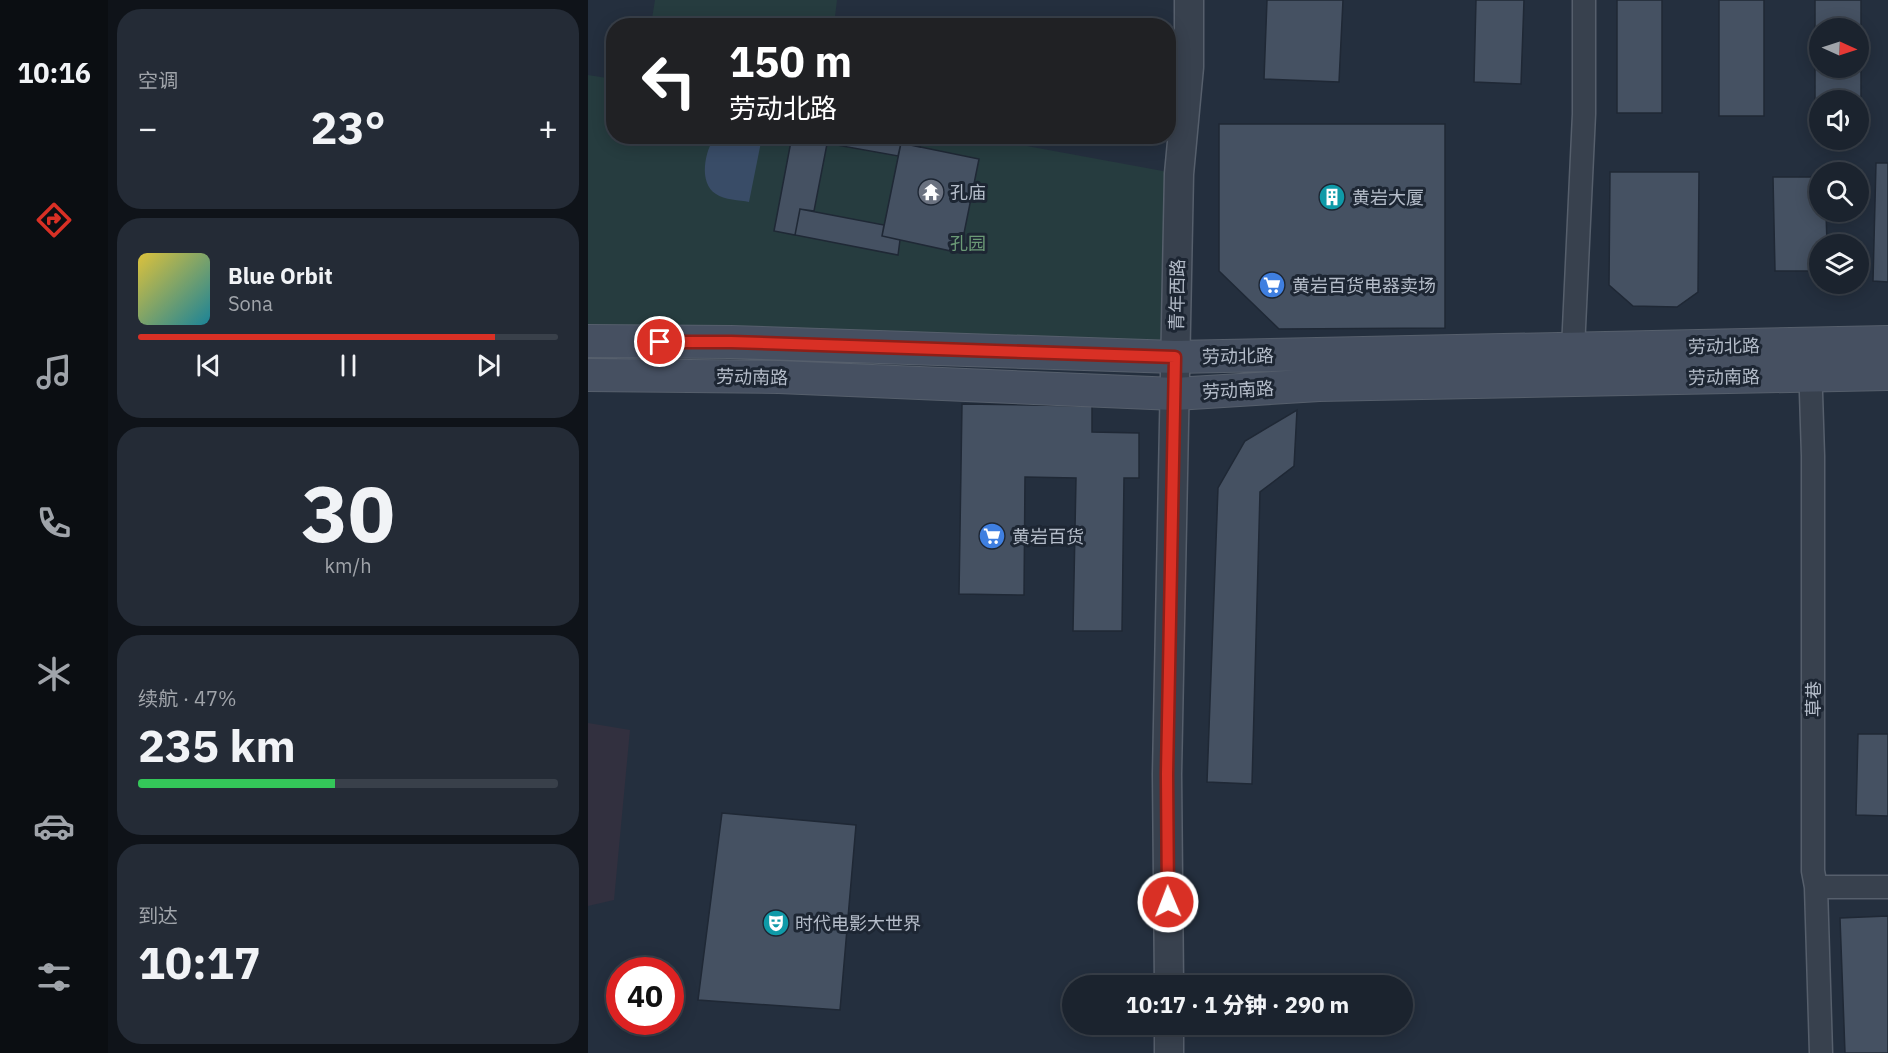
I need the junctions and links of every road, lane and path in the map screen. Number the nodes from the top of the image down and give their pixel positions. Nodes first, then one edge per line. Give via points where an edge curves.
1 (1189, 0) edge
2 (1584, 0) edge
3 (588, 341) edge
4 (1888, 342) edge
5 (1574, 349) junction
6 (1175, 357) junction
7 (1810, 360) junction
8 (1888, 374) edge
9 (588, 375) edge
10 (1175, 394) junction
11 (1815, 887) junction
12 (1888, 887) edge
13 (1169, 975) edge
14 (1169, 1035) edge
15 (1169, 1053) edge
16 (1821, 1053) edge

1 - 6 street, 青年西路 via 1189,67 1179,174
2 - 5 street via 1584,114
3 - 6 main road, 劳动北路
4 - 7 main road, 劳动北路
5 - 6 main road, 劳动北路
5 - 7 main road, 劳动北路
6 - 10 street, 青年西路
7 - 8 main road, 劳动南路
7 - 10 main road, 劳动南路
7 - 11 street, 草巷
9 - 10 main road, 劳动南路 via 778,377
10 - 13 street, 青年西路 via 1167,774
11 - 12 street
11 - 16 street, 草巷
14 - 15 street

